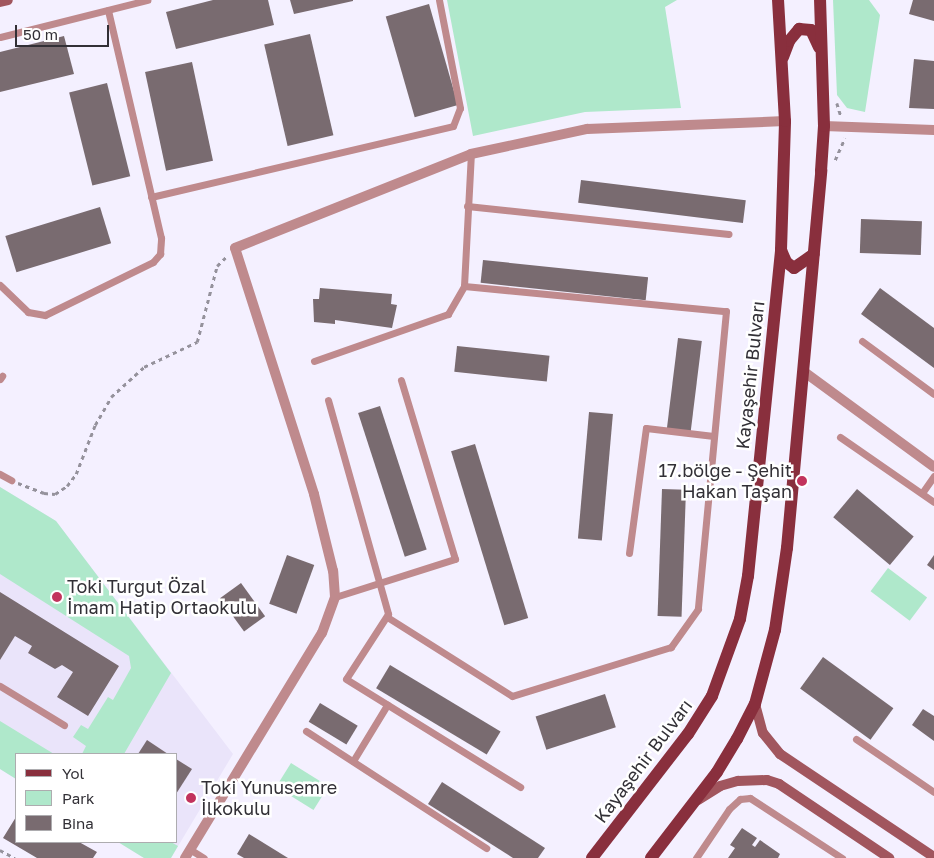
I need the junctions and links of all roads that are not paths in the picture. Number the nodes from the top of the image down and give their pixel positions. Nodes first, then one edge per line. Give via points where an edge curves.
1 (8, 0) edge
2 (147, 0) edge
3 (439, 0) edge
4 (778, 0) edge
5 (820, 0) edge
6 (0, 2) edge
7 (108, 10) junction
8 (0, 37) edge
9 (823, 59) junction
10 (781, 61) junction
11 (785, 121) junction
12 (824, 126) junction
13 (934, 130) edge
14 (471, 154) junction
15 (151, 197) junction
16 (467, 206) junction
17 (729, 234) dead end
18 (781, 250) junction
19 (814, 254) junction
20 (0, 285) edge
21 (464, 286) junction
22 (862, 341) dead end
23 (314, 361) dead end
24 (803, 371) junction
25 (402, 380) dead end
26 (934, 394) edge
27 (328, 400) dead end
28 (714, 436) junction
29 (840, 436) dead end
30 (934, 467) edge
31 (0, 474) edge
32 (934, 476) edge
33 (11, 480) road end
34 (922, 493) junction
35 (934, 502) edge
36 (629, 553) dead end
37 (382, 582) junction
38 (335, 597) junction
39 (387, 617) junction
40 (0, 686) edge
41 (755, 704) junction
42 (387, 705) junction
43 (64, 725) dead end
44 (306, 731) dead end
45 (856, 739) dead end
46 (352, 761) junction
47 (520, 787) dead end
48 (934, 792) edge
49 (693, 804) junction
50 (486, 848) dead end
51 (188, 854) edge
52 (204, 858) edge
53 (592, 858) edge
54 (651, 858) edge
55 (696, 858) edge
56 (842, 858) edge
57 (890, 858) edge
58 (934, 858) edge

1 - 6 street
2 - 7 lane
3 - 15 lane via 460,108 453,126
4 - 10 main road, Kayaşehir Bulvarı
5 - 9 main road
7 - 8 lane
7 - 15 lane
9 - 10 main road via 816,35 805,28 794,33
9 - 12 main road
10 - 11 main road, Kayaşehir Bulvarı
11 - 14 street via 586,129
11 - 18 main road, Kayaşehir Bulvarı
12 - 13 street
12 - 19 main road
14 - 16 lane
14 - 38 street via 236,248 314,494 333,571
15 - 20 lane via 162,244 160,254 153,262 45,315 28,312
16 - 17 lane
16 - 21 lane
18 - 19 main road via 786,262 794,268
18 - 53 main road, Kayaşehir Bulvarı via 748,576 729,655 712,696 688,734
19 - 24 main road
21 - 23 lane via 448,314
21 - 28 lane via 726,311
22 - 26 lane
24 - 30 street
24 - 41 main road via 779,603
25 - 37 lane via 455,559
27 - 37 lane
28 - 36 lane via 646,428
28 - 39 lane via 698,609 672,647 512,696
29 - 34 lane
31 - 33 lane
32 - 34 lane
34 - 35 lane
37 - 38 lane
37 - 39 lane
38 - 51 street via 322,633
39 - 42 lane via 346,679
40 - 43 lane
41 - 49 main road via 717,772
41 - 58 street via 763,733 780,754
42 - 46 lane
42 - 47 lane
44 - 46 lane
45 - 48 lane
46 - 50 lane
49 - 54 main road
49 - 57 street via 720,786 738,781 767,780 779,784
51 - 52 lane
55 - 56 lane via 729,809 740,799 750,798

